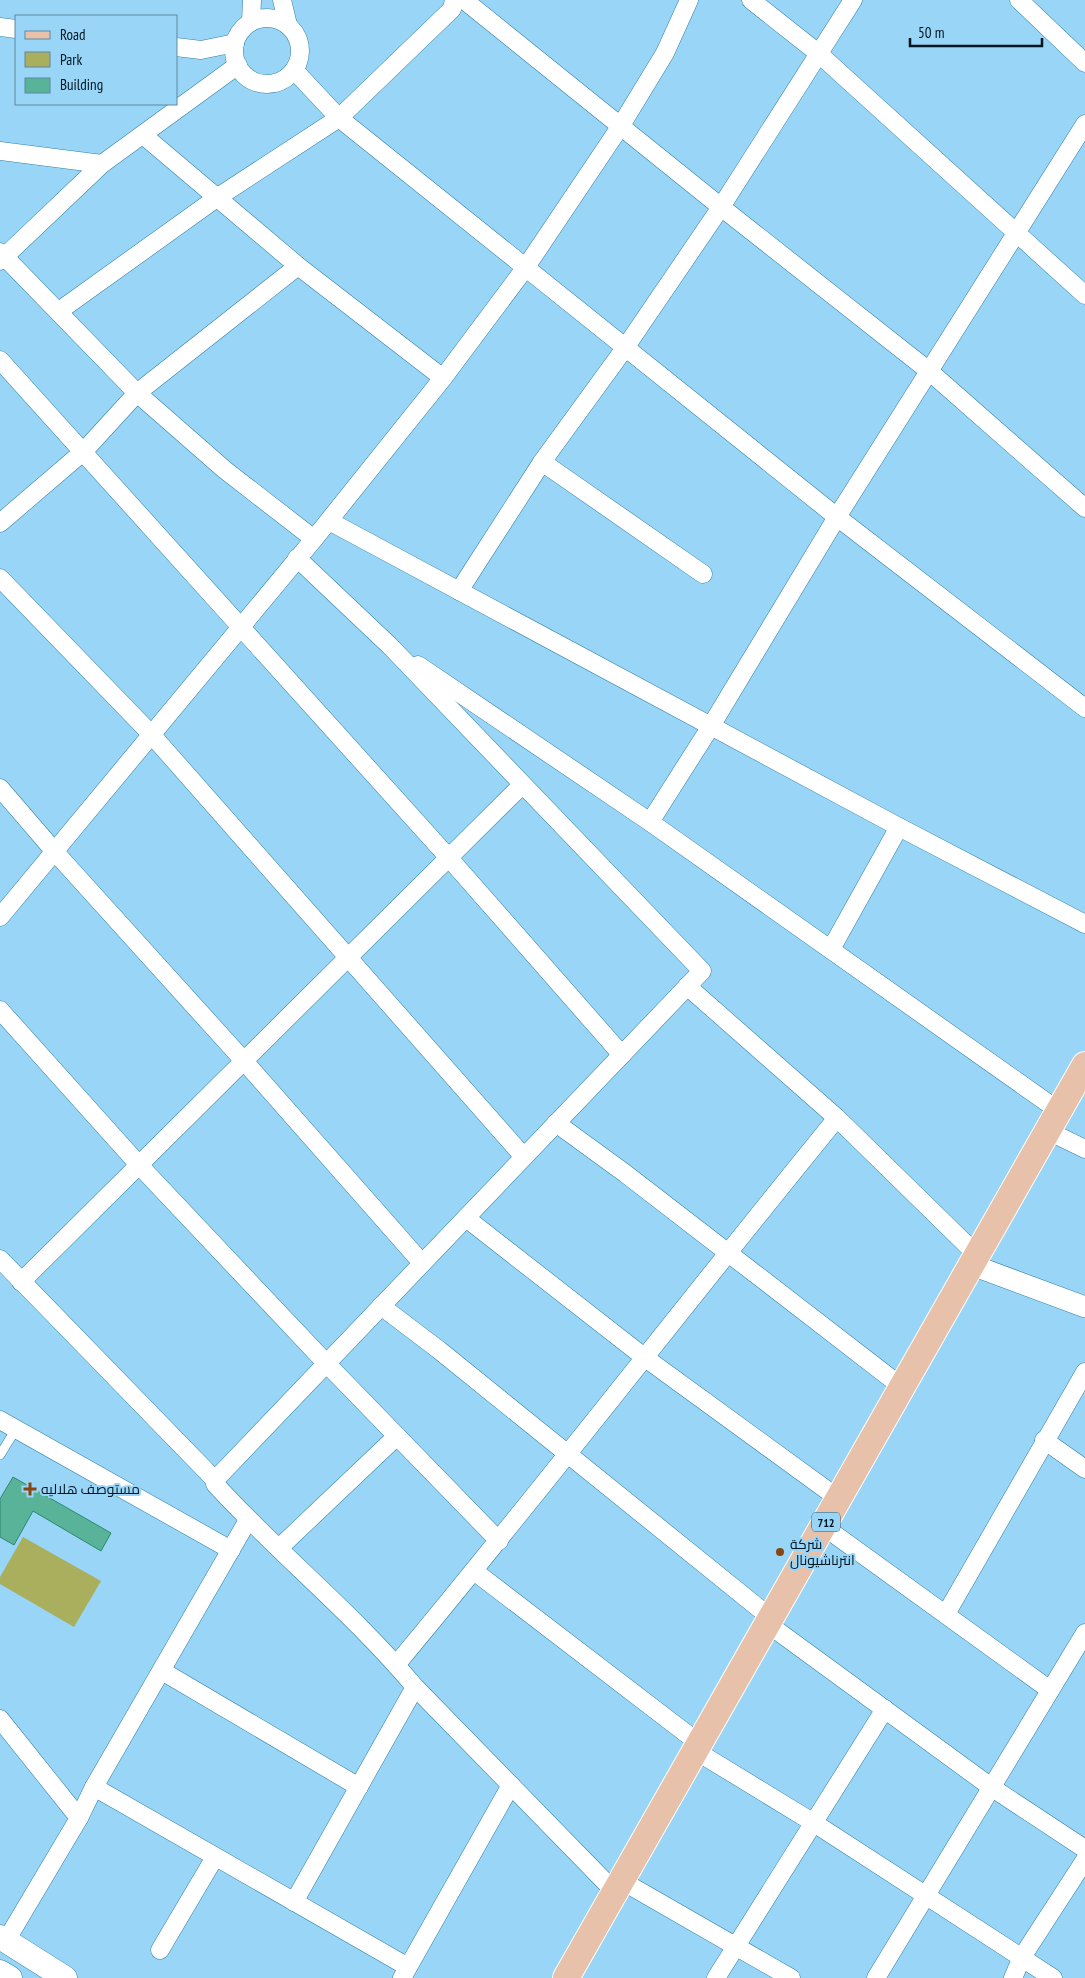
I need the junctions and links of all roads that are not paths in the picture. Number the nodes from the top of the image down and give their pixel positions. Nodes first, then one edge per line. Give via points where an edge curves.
1 (252, 0) edge
2 (282, 0) edge
3 (454, 0) edge
4 (464, 0) edge
5 (689, 0) edge
6 (751, 0) edge
7 (853, 0) edge
8 (1019, 0) edge
9 (251, 22) junction
10 (288, 26) junction
11 (0, 27) edge
12 (15, 29) edge
13 (235, 43) junction
14 (178, 47) edge
15 (818, 53) junction
16 (1085, 63) edge
17 (238, 65) junction
18 (294, 70) junction
19 (339, 118) junction
20 (1085, 124) edge
21 (620, 127) junction
22 (142, 135) junction
23 (0, 151) edge
24 (102, 164) junction
25 (218, 197) junction
26 (721, 207) junction
27 (1017, 234) junction
28 (2, 257) edge
29 (298, 266) junction
30 (526, 268) junction
31 (1085, 294) edge
32 (59, 311) junction
33 (625, 348) junction
34 (0, 360) edge
35 (929, 371) junction
36 (443, 378) junction
37 (137, 393) junction
38 (84, 451) junction
39 (542, 462) junction
40 (1085, 508) edge
41 (837, 517) junction
42 (328, 521) junction
43 (0, 523) edge
44 (314, 539) junction
45 (297, 558) junction
46 (703, 574) dead end
47 (0, 578) edge
48 (459, 591) junction
49 (240, 626) junction
50 (390, 646) junction
51 (1085, 708) edge
52 (711, 726) junction
53 (152, 734) junction
54 (522, 785) junction
55 (0, 788) edge
56 (650, 822) junction
57 (899, 827) junction
58 (55, 852) junction
59 (449, 858) junction
60 (0, 917) edge
61 (1085, 924) edge
62 (831, 949) junction
63 (349, 957) junction
64 (687, 986) junction
65 (0, 1010) edge
66 (622, 1054) junction
67 (244, 1060) junction
68 (1085, 1065) edge
69 (837, 1118) junction
70 (1054, 1121) junction
71 (556, 1123) junction
72 (1085, 1149) edge
73 (524, 1157) junction
74 (139, 1165) junction
75 (466, 1218) junction
76 (727, 1253) junction
77 (0, 1259) edge
78 (974, 1260) junction
79 (422, 1263) junction
80 (21, 1282) junction
81 (382, 1306) junction
82 (1085, 1307) edge
83 (644, 1357) junction
84 (326, 1363) junction
85 (1085, 1372) edge
86 (902, 1387) junction
87 (0, 1420) edge
88 (16, 1429) junction
89 (397, 1436) junction
90 (1044, 1440) junction
91 (569, 1454) junction
92 (0, 1455) edge
93 (1085, 1469) edge
94 (215, 1480) junction
95 (839, 1499) junction
96 (248, 1520) junction
97 (823, 1526) junction
98 (499, 1541) junction
99 (279, 1548) junction
100 (231, 1550) junction
101 (474, 1571) junction
102 (946, 1614) junction
103 (769, 1621) junction
104 (1085, 1633) edge
105 (396, 1665) junction
106 (162, 1671) junction
107 (414, 1687) junction
108 (1050, 1690) junction
109 (885, 1709) junction
110 (0, 1719) edge
111 (698, 1747) junction
112 (511, 1784) junction
113 (94, 1787) junction
114 (359, 1787) junction
115 (991, 1787) junction
116 (79, 1818) junction
117 (814, 1823) junction
118 (1085, 1850) edge
119 (216, 1857) junction
120 (1085, 1860) edge
121 (618, 1887) junction
122 (925, 1897) junction
123 (294, 1902) junction
124 (3, 1939) edge
125 (736, 1946) junction
126 (160, 1950) dead end
127 (1022, 1958) junction
128 (0, 1972) edge
129 (405, 1973) edge
130 (10, 1978) edge
131 (65, 1978) edge
132 (566, 1978) edge
133 (716, 1978) edge
134 (792, 1978) edge
135 (876, 1978) edge
136 (1013, 1978) edge
137 (1053, 1978) edge

1 - 9 street
2 - 10 street
3 - 19 street via 452,9
4 - 21 street
5 - 21 street via 665,53
6 - 15 street
7 - 15 street
8 - 16 street
9 - 10 street via 270,18
9 - 13 street
10 - 18 street via 299,42 299,61
11 - 12 street
13 - 14 street via 202,50
13 - 17 street
15 - 26 street
15 - 27 street
17 - 18 street via 250,79 269,84 288,77
17 - 22 street
18 - 19 street
19 - 25 street
19 - 30 street
20 - 27 street
21 - 26 street
21 - 30 street
22 - 24 street
22 - 25 street
23 - 24 street
24 - 28 street
25 - 29 street
25 - 32 street
26 - 33 street
26 - 35 street
27 - 31 street
27 - 35 street
28 - 32 street
29 - 36 street
29 - 37 street
30 - 33 street
30 - 36 street
32 - 37 street
33 - 39 street
33 - 41 street
34 - 38 street
35 - 40 street
35 - 41 street
36 - 42 street
37 - 38 street
37 - 44 street via 225,470
38 - 43 street
38 - 49 street
39 - 46 street
39 - 48 street
41 - 51 street
41 - 52 street
42 - 44 street
42 - 48 street
44 - 45 street
45 - 49 street
45 - 50 street
47 - 53 street
48 - 52 street
49 - 53 street
49 - 59 street
50 - 54 street
50 - 56 street
52 - 56 street
52 - 57 street
53 - 58 street
53 - 63 street
54 - 59 street
54 - 64 street via 702,971
55 - 58 street
56 - 62 street
57 - 61 street
57 - 62 street
58 - 60 street
58 - 67 street
59 - 63 street
59 - 66 street
62 - 70 street
63 - 67 street
63 - 73 street
64 - 66 street
64 - 69 street
65 - 74 street
66 - 71 street
67 - 74 street
67 - 79 street
68 - 70 main road, 712
69 - 76 street
69 - 78 street
70 - 72 street
70 - 78 main road, 712
71 - 73 street
71 - 76 street
73 - 75 street
74 - 80 street
74 - 84 street
75 - 79 street
75 - 83 street
76 - 83 street
76 - 86 street
77 - 80 street
78 - 82 street
78 - 86 main road, 712
79 - 81 street
80 - 94 street
81 - 84 street
81 - 91 street
83 - 91 street
83 - 95 street
84 - 89 street
84 - 94 street
85 - 90 street
86 - 95 main road, 712
87 - 88 street
88 - 92 lane
88 - 100 street
89 - 98 street
89 - 99 street
90 - 93 street
90 - 102 street
91 - 98 street
91 - 103 street
94 - 96 street via 214,1484
95 - 97 main road, 712
96 - 99 street
96 - 100 street
97 - 102 street
97 - 103 main road, 712
98 - 101 street
99 - 105 street
100 - 106 street
101 - 105 street
101 - 111 street
102 - 108 street
103 - 109 street
103 - 111 main road, 712
104 - 108 street
105 - 107 street
106 - 113 street
106 - 114 street
107 - 112 street
107 - 114 street
108 - 115 street
109 - 115 street
109 - 117 street
110 - 116 street
111 - 117 street
111 - 121 main road, 712
112 - 121 street
112 - 129 street
113 - 116 street
113 - 119 street
114 - 123 street
115 - 118 street
115 - 122 street
116 - 124 street
117 - 122 street
117 - 125 street
119 - 123 street
119 - 126 street
120 - 127 street
121 - 125 street
121 - 132 main road, 712
122 - 127 street
122 - 135 street
123 - 129 street
124 - 131 main road
125 - 133 street
125 - 134 street
127 - 136 street
127 - 137 street
128 - 130 main road

